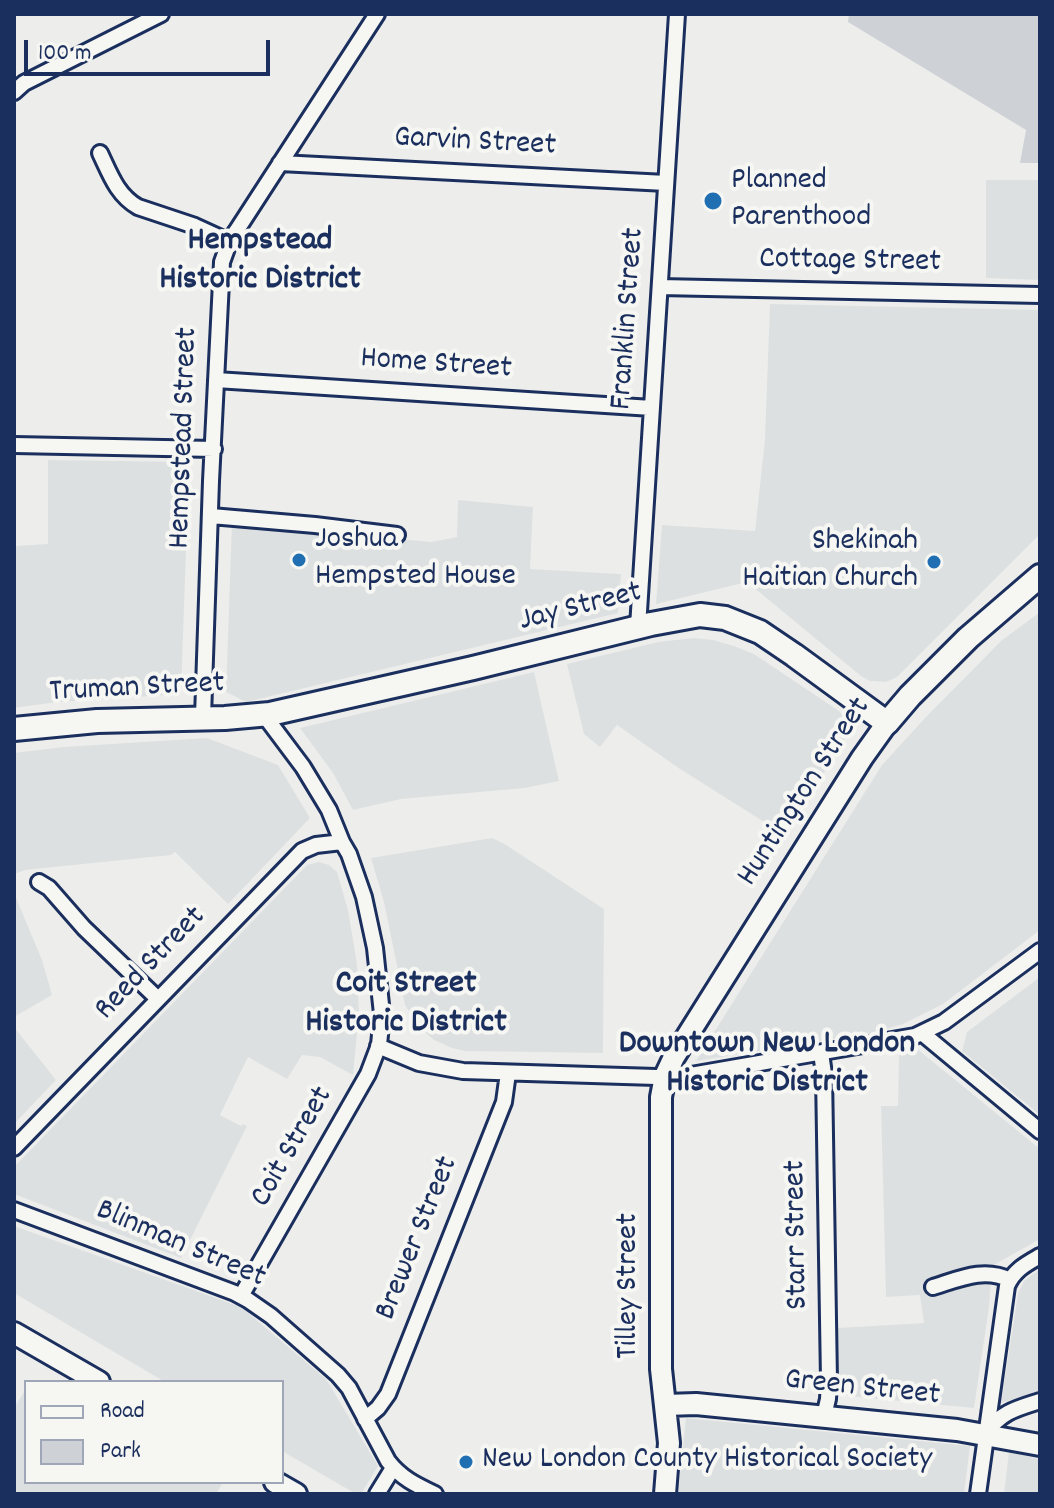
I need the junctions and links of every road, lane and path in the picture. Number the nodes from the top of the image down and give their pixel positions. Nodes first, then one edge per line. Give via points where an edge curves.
1 (161, 14) edge
2 (377, 14) edge
3 (677, 14) edge
4 (14, 91) edge
5 (100, 153) dead end
6 (280, 163) junction
7 (666, 183) junction
8 (230, 242) junction
9 (660, 287) junction
10 (1040, 295) edge
11 (216, 380) junction
12 (652, 408) junction
13 (14, 445) edge
14 (214, 449) junction
15 (211, 516) junction
16 (397, 535) dead end
17 (1040, 576) edge
18 (638, 627) junction
19 (264, 715) junction
20 (203, 717) junction
21 (887, 723) junction
22 (14, 729) edge
23 (342, 842) junction
24 (39, 882) dead end
25 (1040, 951) edge
26 (158, 999) junction
27 (922, 1033) junction
28 (378, 1046) junction
29 (821, 1053) junction
30 (508, 1073) junction
31 (665, 1077) junction
32 (1040, 1131) edge
33 (14, 1148) edge
34 (14, 1210) edge
35 (1040, 1256) edge
36 (1010, 1280) junction
37 (933, 1287) dead end
38 (241, 1296) junction
39 (14, 1333) edge
40 (96, 1380) edge
41 (1040, 1401) edge
42 (666, 1405) junction
43 (824, 1416) junction
44 (365, 1419) junction
45 (986, 1435) junction
46 (1040, 1445) edge
47 (393, 1468) junction
48 (278, 1484) edge
49 (296, 1494) edge
50 (377, 1494) edge
51 (435, 1494) edge
52 (665, 1494) edge
53 (978, 1494) edge

1 - 4 street
2 - 6 street, Hempstead Street
3 - 7 street, Franklin Street
5 - 8 street via 129,202
6 - 7 street, Garvin Street
6 - 8 street, Hempstead Street
7 - 9 street, Franklin Street
8 - 11 street, Hempstead Street via 221,272
9 - 10 street, Cottage Street
9 - 12 street, Franklin Street
11 - 12 street, Home Street
11 - 14 street, Hempstead Street
12 - 18 street, Franklin Street
13 - 14 street
14 - 15 street, Hempstead Street
15 - 16 street
15 - 20 street, Hempstead Street
17 - 21 main road, Huntington Street via 968,638
18 - 19 main road, Jay Street
18 - 21 main road, Jay Street via 700,615 739,623 760,632
19 - 20 main road, Truman Street
19 - 23 street, Coit Street via 317,788
20 - 22 main road, Truman Street
21 - 31 main road, Huntington Street
23 - 26 street, Reed Street via 302,851
23 - 28 street, Coit Street via 357,875 375,948 382,1014
24 - 26 street
25 - 27 street
26 - 33 street, Reed Street
27 - 29 street
27 - 32 street
28 - 30 street via 441,1068
28 - 38 street, Coit Street via 361,1088
29 - 31 street
29 - 43 street, Starr Street via 829,1380
30 - 31 street
30 - 44 street, Brewer Street via 504,1102 388,1394
31 - 42 main road, Tilley Street via 661,1369
34 - 38 street, Blinman Street
35 - 36 street
36 - 37 street via 985,1273
36 - 45 street
38 - 44 street, Blinman Street via 325,1362 349,1388
39 - 40 main road
41 - 45 street via 1009,1411
42 - 43 main road, Green Street
42 - 52 main road, Tilley Street
43 - 45 main road, Green Street
44 - 47 street, Blinman Street
45 - 46 main road, Green Street
45 - 53 street
47 - 50 street
47 - 51 street, Blinman Street
48 - 49 main road

